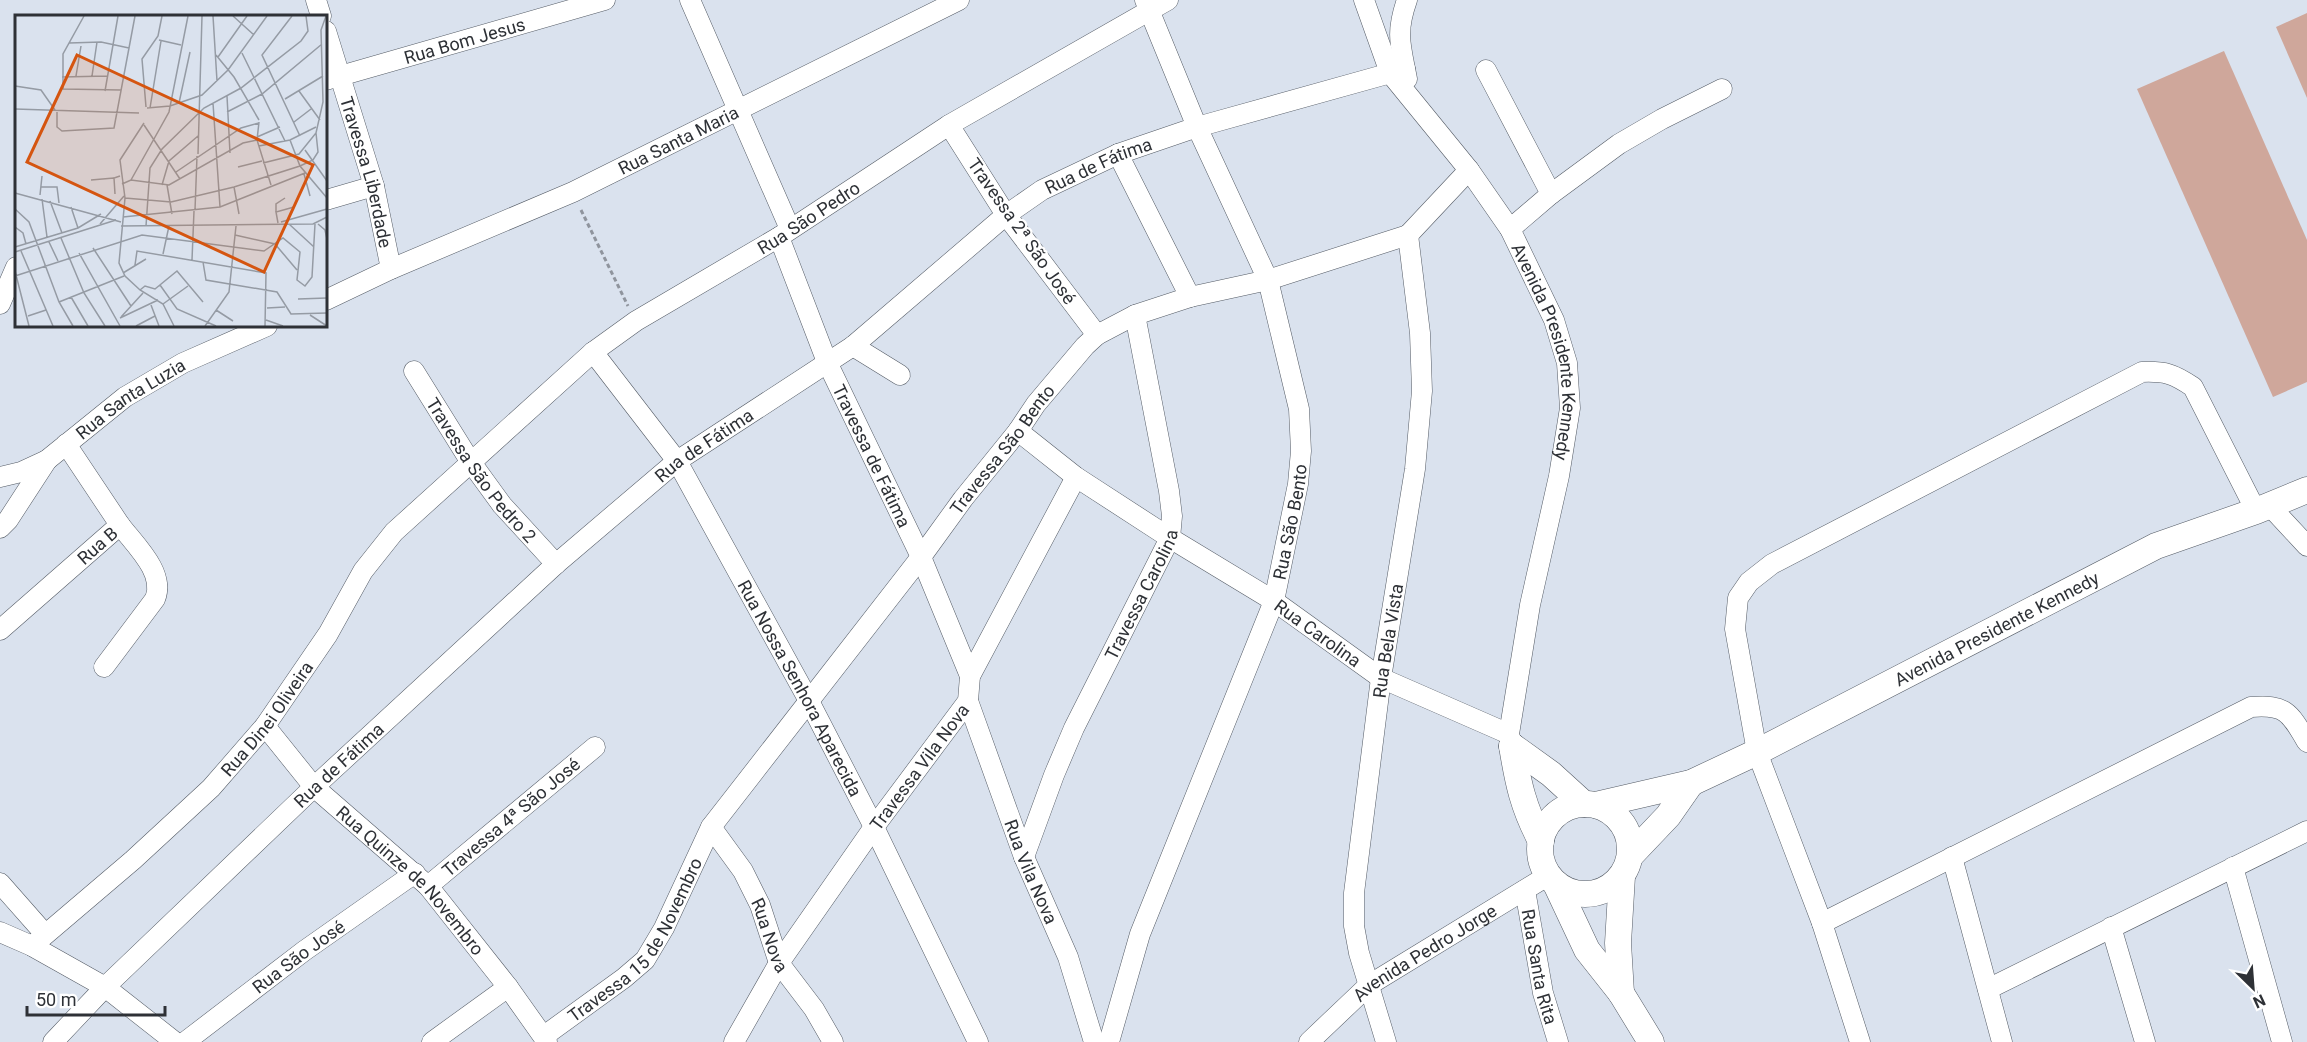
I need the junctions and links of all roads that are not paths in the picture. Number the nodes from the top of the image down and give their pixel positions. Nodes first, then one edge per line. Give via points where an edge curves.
1 (316, 0) edge
2 (605, 0) edge
3 (690, 0) edge
4 (959, 0) edge
5 (1168, 0) edge
6 (1364, 0) edge
7 (1407, 0) edge
8 (1147, 5) edge
9 (931, 6) edge
10 (321, 15) edge
11 (327, 38) edge
12 (1486, 70) dead end
13 (1397, 71) junction
14 (333, 78) edge
15 (1722, 89) dead end
16 (737, 109) junction
17 (949, 125) junction
18 (1197, 128) junction
19 (1118, 154) junction
20 (1469, 170) junction
21 (374, 186) junction
22 (1551, 194) junction
23 (327, 200) edge
24 (1006, 215) junction
25 (1510, 229) junction
26 (785, 233) junction
27 (1408, 235) junction
28 (0, 261) edge
29 (15, 267) edge
30 (15, 269) edge
31 (391, 269) junction
32 (1268, 280) junction
33 (1190, 297) junction
34 (327, 300) edge
35 (0, 304) edge
36 (1135, 315) junction
37 (265, 327) edge
38 (1097, 335) junction
39 (853, 346) junction
40 (593, 352) junction
41 (827, 362) junction
42 (414, 370) dead end
43 (900, 375) dead end
44 (1018, 431) junction
45 (66, 444) junction
46 (47, 460) junction
47 (470, 461) junction
48 (677, 461) junction
49 (0, 477) edge
50 (1076, 477) junction
51 (2307, 490) edge
52 (2262, 508) junction
53 (120, 525) junction
54 (0, 528) edge
55 (1170, 538) junction
56 (2307, 546) edge
57 (921, 557) junction
58 (556, 564) junction
59 (1274, 601) junction
60 (0, 630) edge
61 (105, 667) dead end
62 (970, 676) junction
63 (1381, 678) junction
64 (809, 701) junction
65 (968, 701) junction
66 (265, 726) junction
67 (1510, 740) junction
68 (2307, 742) edge
69 (595, 747) dead end
70 (1757, 752) junction
71 (1691, 783) junction
72 (314, 787) junction
73 (1590, 804) junction
74 (874, 827) junction
75 (711, 828) junction
76 (2307, 831) edge
77 (1541, 841) junction
78 (1024, 857) junction
79 (1952, 857) junction
80 (1626, 866) junction
81 (2233, 867) junction
82 (421, 880) junction
83 (1553, 880) junction
84 (0, 883) edge
85 (1526, 890) junction
86 (1822, 922) junction
87 (2111, 927) junction
88 (0, 932) edge
89 (38, 940) junction
90 (779, 963) junction
91 (1369, 984) junction
92 (105, 987) junction
93 (508, 987) junction
94 (1988, 989) junction
95 (1621, 993) junction
96 (546, 1039) edge
97 (53, 1042) edge
98 (176, 1042) edge
99 (185, 1042) edge
100 (432, 1042) edge
101 (734, 1042) edge
102 (833, 1042) edge
103 (978, 1042) edge
104 (1094, 1042) edge
105 (1109, 1042) edge
106 (1309, 1042) edge
107 (1386, 1042) edge
108 (1558, 1042) edge
109 (1651, 1042) edge
110 (1860, 1042) edge
111 (2002, 1042) edge
112 (2145, 1042) edge
113 (2282, 1042) edge

1 - 10 street
2 - 14 street, Rua Bom Jesus
3 - 16 street, Travessa de Fátima
4 - 9 street, Rua Santa Maria
5 - 8 street, Rua São Pedro
6 - 13 street
7 - 13 street via 1398,38
8 - 17 street, Rua São Pedro
8 - 18 street, Rua São Bento
9 - 16 street, Rua Santa Maria
11 - 14 street, Travessa Liberdade
12 - 22 street
13 - 18 street, Rua de Fátima
13 - 20 street, Avenida Presidente Kennedy via 1410,97
14 - 21 street, Travessa Liberdade
15 - 22 street via 1619,144
16 - 26 street, Travessa de Fátima
16 - 31 street, Rua Santa Maria via 573,192
17 - 24 street, Travessa 2ª São José
17 - 26 street, Rua São Pedro
18 - 19 street, Rua de Fátima
18 - 32 street, Rua São Bento
19 - 24 street, Rua de Fátima via 1042,190
19 - 33 street
20 - 25 street, Avenida Presidente Kennedy
20 - 27 street
21 - 23 street
21 - 31 street, Travessa Liberdade
22 - 25 street
24 - 38 street, Travessa 2ª São José
24 - 39 street, Rua de Fátima
25 - 67 street, Avenida Presidente Kennedy via 1554,320 1567,363 1570,408 1530,604
26 - 40 street, Rua São Pedro via 636,321
26 - 41 street, Travessa de Fátima
27 - 32 street, Travessa São Bento
27 - 63 street, Rua Bela Vista via 1420,333 1422,391 1415,469
28 - 29 street
30 - 35 street
31 - 34 street, Rua Santa Maria
32 - 33 street, Travessa São Bento
32 - 59 street, Rua São Bento via 1299,409 1301,451
33 - 36 street, Travessa São Bento
36 - 38 street, Travessa São Bento
36 - 55 street, Travessa Carolina via 1169,491
37 - 45 street, Rua Santa Luzia via 183,363 125,397
38 - 44 street, Travessa São Bento
39 - 41 street, Rua de Fátima
39 - 43 street
40 - 47 street, Rua São Pedro
40 - 48 street, Rua Nossa Senhora Aparecida
41 - 48 street, Rua de Fátima
41 - 57 street, Travessa de Fátima
42 - 47 street, Travessa São Pedro 2
44 - 50 street, Rua Carolina
44 - 57 street, Travessa São Bento
45 - 46 street, Rua Santa Luzia
45 - 53 street, Rua B
46 - 49 street, Rua Santa Luzia
46 - 54 street
47 - 58 street, Travessa São Pedro 2 via 502,505
47 - 66 street, Rua Dinei Oliveira via 394,532 363,571 328,634
48 - 58 street, Rua de Fátima
48 - 64 street, Rua Nossa Senhora Aparecida
50 - 55 street, Rua Carolina
50 - 62 street, Travessa Vila Nova
51 - 52 main road, Avenida Presidente Kennedy
52 - 56 street
52 - 70 main road, Avenida Presidente Kennedy via 2156,546
52 - 70 street via 2193,387 2162,371 2142,372 1772,564 1749,582 1738,598 1735,629
53 - 60 street, Rua B
53 - 61 street via 157,574 158,592
55 - 59 street, Rua Carolina
55 - 78 street, Travessa Carolina via 1074,728
57 - 62 street, Travessa de Fátima
57 - 64 street, Travessa São Bento
58 - 72 street, Rua de Fátima
59 - 63 street, Rua Carolina
59 - 105 street, Rua São Bento via 1140,934
62 - 65 street, Travessa Vila Nova
63 - 67 street, Rua Carolina
63 - 91 street, Rua Bela Vista via 1354,892 1354,926
64 - 74 street, Rua Nossa Senhora Aparecida
64 - 75 street, Travessa São Bento
65 - 74 street, Travessa Vila Nova
65 - 78 street, Rua Vila Nova
66 - 72 street, Rua Quinze de Novembro
66 - 89 street, Rua Dinei Oliveira via 211,788
67 - 73 main road
67 - 77 main road, Avenida Presidente Kennedy via 1527,814
68 - 79 street via 2291,716 2272,705 2250,707
69 - 82 street, Travessa 4ª São José
70 - 71 main road, Avenida Presidente Kennedy
70 - 86 street
71 - 73 main road, Avenida Presidente Kennedy
71 - 80 main road, Avenida Presidente Kennedy
72 - 82 street, Rua Quinze de Novembro
72 - 92 street, Rua de Fátima
73 - 77 main road, Avenida Presidente Kennedy via 1564,809 1549,822
73 - 80 main road via 1616,815 1629,834
74 - 90 street, Travessa Vila Nova
74 - 103 street, Rua Nossa Senhora Aparecida
75 - 90 street, Rua Nova via 747,879
75 - 96 street, Travessa 15 de Novembro via 645,960
76 - 81 street
77 - 83 main road, Avenida Presidente Kennedy via 1540,853
78 - 104 street, Rua Vila Nova via 1068,957
79 - 86 street
79 - 94 street
80 - 83 main road, Avenida Presidente Kennedy via 1608,888 1591,894 1573,892
80 - 95 main road via 1618,943
81 - 87 street
81 - 113 street
82 - 93 street, Rua Quinze de Novembro
82 - 99 street, Rua São José via 304,951
83 - 85 street, Avenida Pedro Jorge
83 - 95 main road via 1587,951
84 - 89 street
85 - 91 street, Avenida Pedro Jorge
85 - 108 street, Rua Santa Rita via 1543,993
86 - 110 street
87 - 94 street
87 - 112 street
88 - 89 street
89 - 92 street
90 - 101 street, Travessa Vila Nova
90 - 102 street, Rua Nova
91 - 106 street, Avenida Pedro Jorge
91 - 107 street, Rua Bela Vista
92 - 97 street, Rua de Fátima
92 - 98 street
93 - 96 street, Rua Quinze de Novembro
93 - 100 street
94 - 111 street
95 - 109 main road

